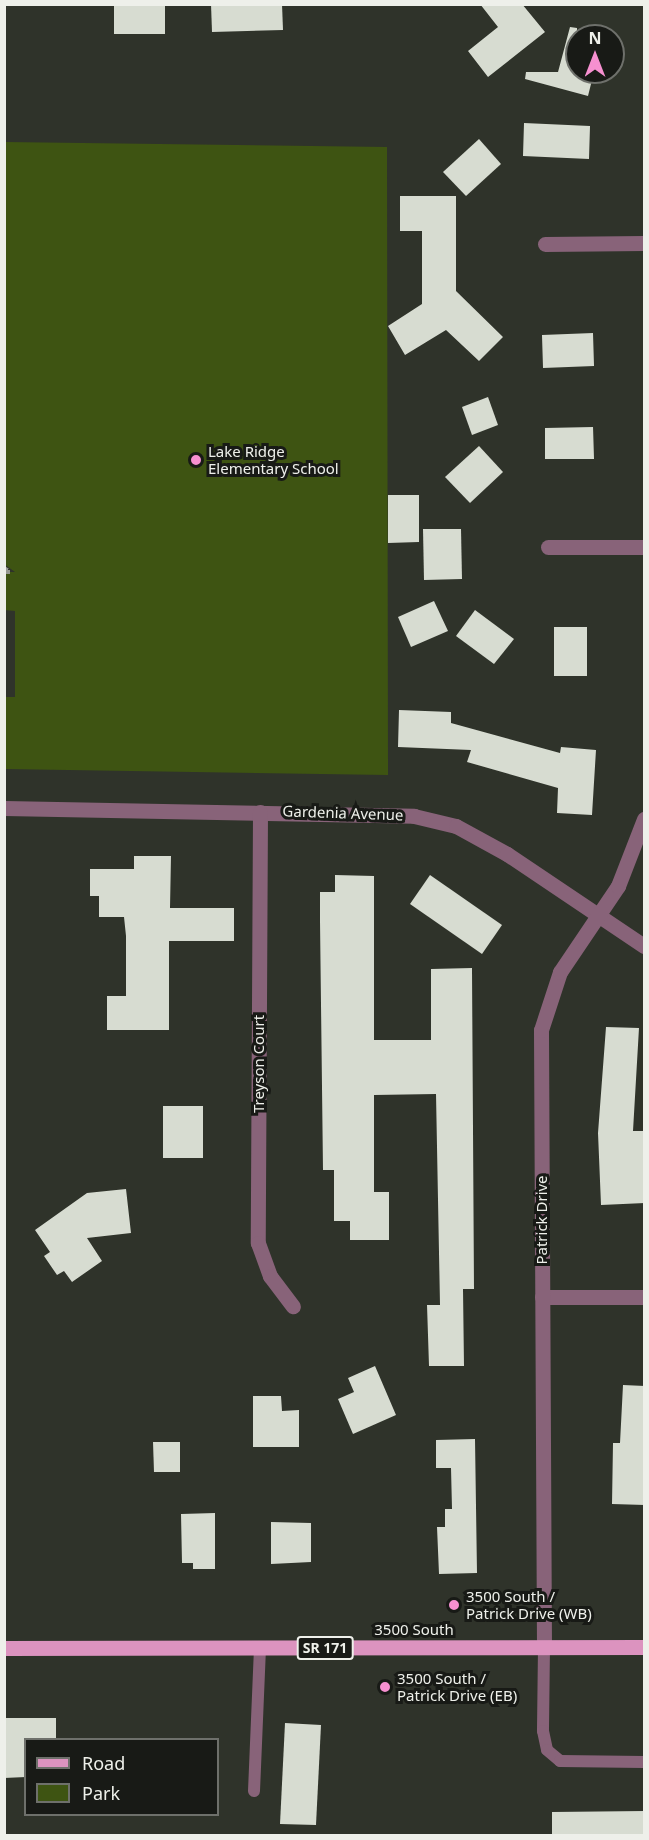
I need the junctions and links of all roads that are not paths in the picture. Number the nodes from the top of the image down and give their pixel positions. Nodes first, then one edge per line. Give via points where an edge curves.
1 (645, 243) edge
2 (546, 244) dead end
3 (548, 547) dead end
4 (645, 547) edge
5 (4, 808) edge
6 (260, 812) junction
7 (645, 819) edge
8 (597, 916) junction
9 (645, 946) edge
10 (645, 1297) edge
11 (542, 1298) junction
12 (293, 1306) dead end
13 (544, 1647) junction
14 (645, 1647) edge
15 (4, 1648) edge
16 (260, 1648) junction
17 (645, 1762) edge
18 (254, 1791) dead end

1 - 2 street
3 - 4 street
5 - 6 street, Gardenia Avenue
6 - 8 street, Gardenia Avenue via 414,816 456,826 507,854
6 - 12 street, Treyson Court via 258,1243 270,1276
7 - 8 street, Patrick Drive via 631,861
8 - 9 street, Gardenia Avenue
8 - 11 street, Patrick Drive via 560,972 541,1030
10 - 11 street
11 - 13 street, Patrick Drive
13 - 14 main road, 3500 South / SR 171
13 - 16 main road, 3500 South / SR 171
13 - 17 lane via 543,1731 548,1750 560,1761
15 - 16 main road, 3500 South / SR 171
16 - 18 lane

